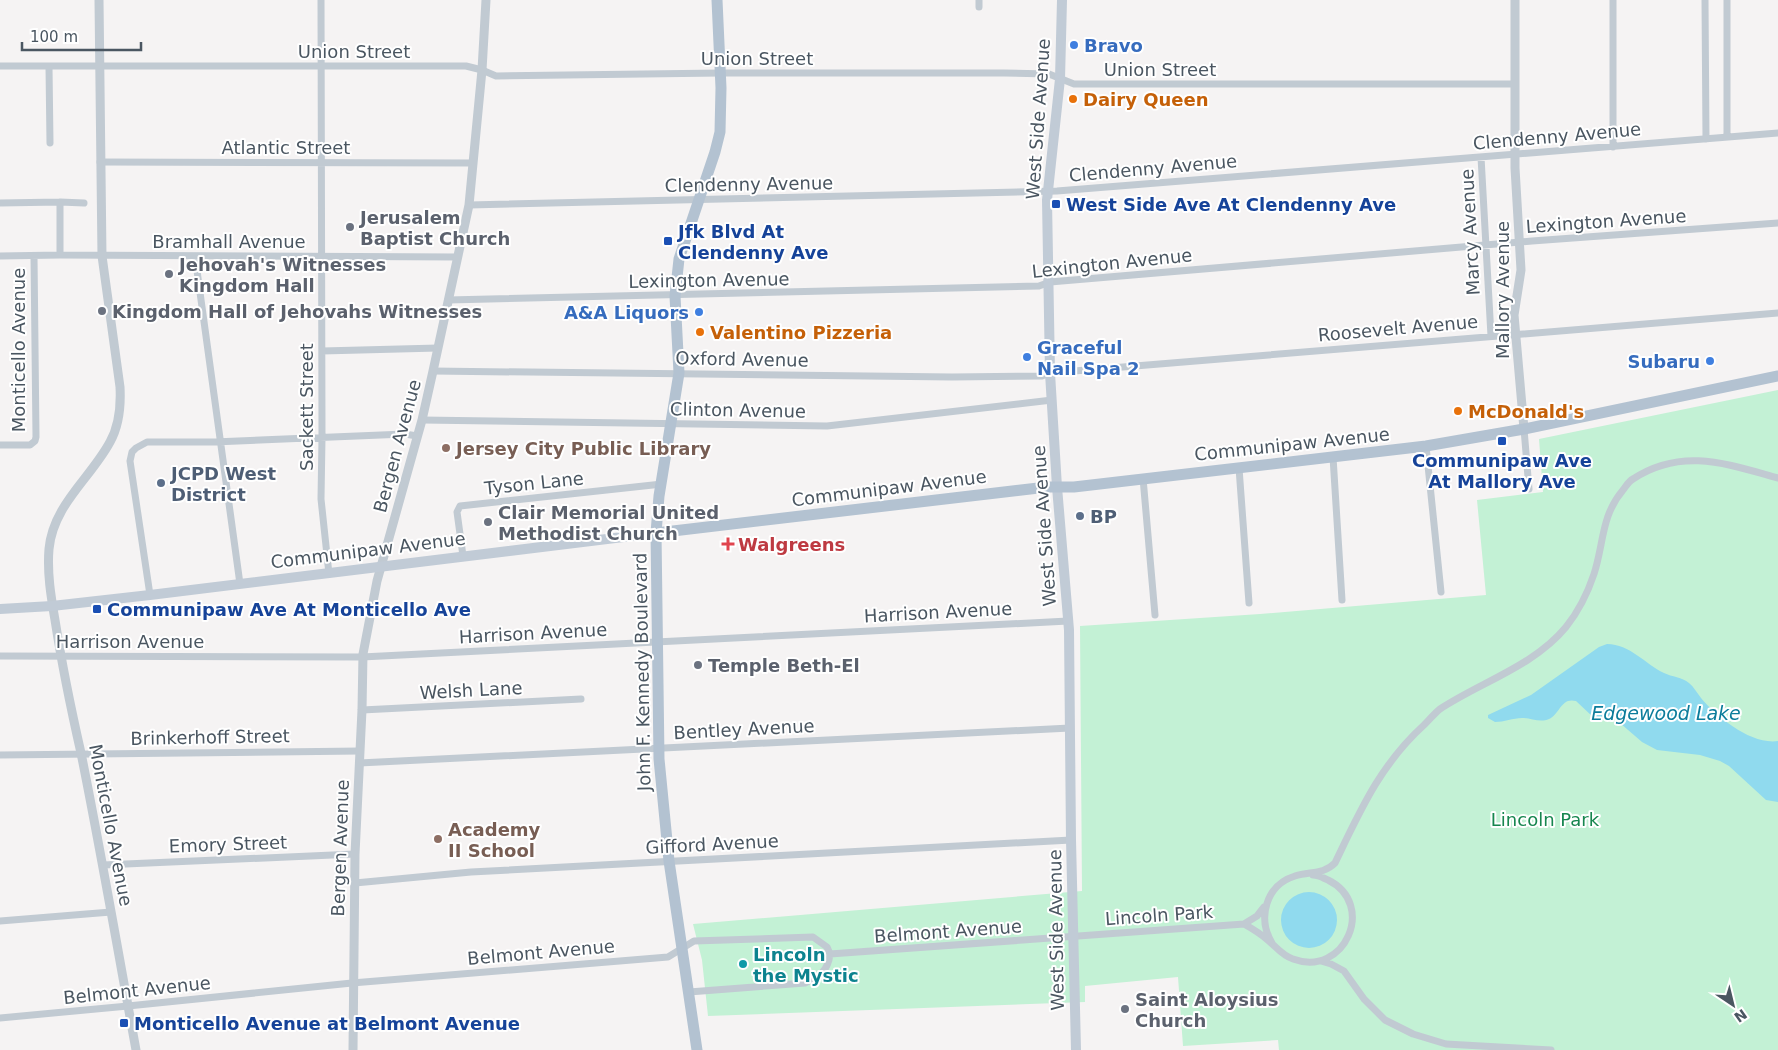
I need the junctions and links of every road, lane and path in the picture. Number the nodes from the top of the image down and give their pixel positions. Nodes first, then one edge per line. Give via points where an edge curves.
1 (99, 0) edge
2 (321, 0) edge
3 (486, 0) edge
4 (718, 0) edge
5 (1062, 0) edge
6 (1514, 0) edge
7 (1613, 0) edge
8 (1705, 0) edge
9 (1727, 0) edge
10 (321, 65) junction
11 (0, 66) edge
12 (49, 67) junction
13 (100, 67) junction
14 (482, 70) junction
15 (721, 73) junction
16 (1060, 79) junction
17 (1515, 84) junction
18 (1778, 134) edge
19 (1727, 138) junction
20 (1706, 139) junction
21 (50, 143) dead end
22 (1613, 147) junction
23 (1514, 154) junction
24 (1481, 157) junction
25 (321, 161) junction
26 (100, 162) junction
27 (473, 163) junction
28 (1048, 191) junction
29 (698, 201) junction
30 (60, 202) junction
31 (0, 203) edge
32 (84, 203) dead end
33 (469, 205) junction
34 (1778, 223) edge
35 (1520, 242) junction
36 (1485, 246) junction
37 (60, 254) junction
38 (0, 256) edge
39 (34, 256) junction
40 (102, 256) junction
41 (195, 256) junction
42 (321, 256) junction
43 (457, 257) junction
44 (1050, 282) junction
45 (676, 296) junction
46 (448, 300) junction
47 (1778, 313) edge
48 (1515, 334) junction
49 (1491, 336) junction
50 (438, 348) junction
51 (322, 351) junction
52 (434, 371) junction
53 (1050, 372) junction
54 (678, 373) junction
55 (1778, 376) edge
56 (1052, 400) junction
57 (422, 420) junction
58 (671, 424) junction
59 (1524, 429) junction
60 (417, 436) junction
61 (322, 438) junction
62 (221, 441) junction
63 (0, 445) edge
64 (1426, 446) junction
65 (1333, 457) junction
66 (1238, 468) junction
67 (1143, 478) junction
68 (1778, 478) edge
69 (662, 484) junction
70 (1057, 487) junction
71 (1528, 489) dead end
72 (656, 533) junction
73 (463, 556) junction
74 (381, 567) junction
75 (329, 574) junction
76 (240, 584) junction
77 (1441, 592) dead end
78 (150, 595) junction
79 (1342, 600) dead end
80 (1249, 603) dead end
81 (52, 606) junction
82 (0, 609) edge
83 (1155, 615) dead end
84 (1068, 621) junction
85 (657, 641) junction
86 (0, 656) edge
87 (60, 656) junction
88 (362, 658) junction
89 (581, 699) dead end
90 (362, 710) junction
91 (1070, 728) junction
92 (659, 748) junction
93 (360, 750) junction
94 (80, 753) junction
95 (0, 755) edge
96 (359, 763) junction
97 (1071, 840) junction
98 (355, 854) junction
99 (669, 861) junction
100 (103, 865) junction
101 (1309, 874) junction
102 (355, 883) junction
103 (1266, 904) junction
104 (111, 912) junction
105 (0, 920) edge
106 (1244, 924) junction
107 (1073, 937) junction
108 (1272, 943) junction
109 (681, 950) junction
110 (830, 954) junction
111 (1321, 961) junction
112 (352, 983) junction
113 (689, 992) junction
114 (128, 1006) junction
115 (0, 1018) edge
116 (136, 1050) edge
117 (353, 1050) edge
118 (697, 1050) edge
119 (1076, 1050) edge
120 (1551, 1050) edge

1 - 13 street, Monticello Avenue
2 - 10 street, Sackett Street
3 - 14 street, Bergen Avenue
4 - 15 main road, John F. Kennedy Boulevard
5 - 16 main road, West Side Avenue
6 - 17 street, Mallory Avenue
7 - 22 street
8 - 20 street
9 - 19 street
10 - 13 street, Union Street
10 - 14 street, Union Street via 466,66
10 - 25 street, Sackett Street
11 - 12 street, Union Street
12 - 13 street, Union Street
12 - 21 street
13 - 26 street, Monticello Avenue
14 - 15 street, Union Street via 496,76
14 - 27 street, Bergen Avenue
15 - 16 street, Union Street via 1013,73 1049,74
15 - 29 main road, John F. Kennedy Boulevard via 720,132
16 - 17 street, Union Street via 1074,84
16 - 28 main road, West Side Avenue
17 - 23 street, Mallory Avenue
18 - 19 street, Clendenny Avenue
19 - 20 street, Clendenny Avenue
20 - 22 street, Clendenny Avenue
22 - 23 street, Clendenny Avenue
23 - 24 street, Clendenny Avenue
23 - 35 street, Mallory Avenue
24 - 28 street, Clendenny Avenue
24 - 36 street, Marcy Avenue
25 - 26 street, Atlantic Street
25 - 27 street, Atlantic Street
25 - 42 street, Sackett Street
26 - 40 street, Monticello Avenue
27 - 33 street, Bergen Avenue
28 - 29 street, Clendenny Avenue
28 - 44 main road, West Side Avenue
29 - 33 street, Clendenny Avenue
29 - 45 main road, John F. Kennedy Boulevard via 678,260
30 - 31 street
30 - 32 street
30 - 37 street
33 - 43 street, Bergen Avenue
34 - 35 street, Lexington Avenue
35 - 36 street, Lexington Avenue
35 - 48 street, Mallory Avenue via 1521,270 1514,314
36 - 44 street, Lexington Avenue
36 - 49 street, Marcy Avenue
37 - 39 street, Bramhall Avenue
37 - 40 street, Bramhall Avenue
38 - 39 street, Bramhall Avenue
39 - 63 street, Monticello Avenue via 36,437 30,445
40 - 41 street, Bramhall Avenue
40 - 81 street, Monticello Avenue via 120,408 110,442 57,518 49,550
41 - 42 street, Bramhall Avenue
41 - 62 street
42 - 43 street, Bramhall Avenue
42 - 51 street, Sackett Street
43 - 46 street, Bergen Avenue
44 - 45 street, Lexington Avenue via 1039,286
44 - 53 main road, West Side Avenue
45 - 46 street, Lexington Avenue
45 - 54 main road, John F. Kennedy Boulevard
46 - 50 street, Bergen Avenue
47 - 48 street, Roosevelt Avenue
48 - 49 street, Roosevelt Avenue
48 - 59 street, Mallory Avenue
49 - 53 street, Roosevelt Avenue
50 - 51 street
50 - 52 street, Bergen Avenue
51 - 61 street, Sackett Street
52 - 54 street, Oxford Avenue
52 - 57 street, Bergen Avenue
53 - 54 street, Oxford Avenue via 1042,376 952,377
53 - 56 main road, West Side Avenue
54 - 58 main road, John F. Kennedy Boulevard
55 - 59 main road, Communipaw Avenue
56 - 58 street, Clinton Avenue via 827,426
56 - 70 main road, West Side Avenue
57 - 58 street, Clinton Avenue
57 - 60 street, Bergen Avenue
58 - 69 main road, John F. Kennedy Boulevard
59 - 64 main road, Communipaw Avenue
59 - 71 street, Mallory Avenue
60 - 61 street
60 - 74 street, Bergen Avenue
61 - 62 street
61 - 75 street, Sackett Street via 320,499
62 - 76 street
62 - 78 street via 147,442 132,452 130,466
64 - 65 main road, Communipaw Avenue
64 - 77 street
65 - 66 main road, Communipaw Avenue
65 - 79 street
66 - 67 main road, Communipaw Avenue
66 - 80 street
67 - 70 main road, Communipaw Avenue
67 - 83 street
68 - 101 street via 1733,464 1690,459 1654,467 1631,480 1609,511 1594,574 1585,597 1567,626 1539,652 1440,710 1409,738 1371,790 1335,864 1329,870
69 - 72 main road, John F. Kennedy Boulevard
69 - 73 street, Tyson Lane via 460,506 457,512
70 - 72 main road, Communipaw Avenue
70 - 84 main road, West Side Avenue
72 - 73 main road, Communipaw Avenue
72 - 85 main road, John F. Kennedy Boulevard
73 - 74 main road, Communipaw Avenue
74 - 75 main road, Communipaw Avenue
74 - 88 street, Bergen Avenue
75 - 76 main road, Communipaw Avenue
76 - 78 main road, Communipaw Avenue
78 - 81 main road, Communipaw Avenue
81 - 82 main road, Communipaw Avenue
81 - 87 street, Monticello Avenue
84 - 85 street, Harrison Avenue
84 - 91 main road, West Side Avenue
85 - 88 street, Harrison Avenue
85 - 92 main road, John F. Kennedy Boulevard
86 - 87 street, Harrison Avenue
87 - 88 street, Harrison Avenue
87 - 94 street, Monticello Avenue
88 - 90 street, Bergen Avenue
89 - 90 street, Welsh Lane
90 - 93 street, Bergen Avenue
91 - 92 street, Bentley Avenue
91 - 97 main road, West Side Avenue
92 - 96 street, Bentley Avenue
92 - 99 main road, John F. Kennedy Boulevard
93 - 94 street, Brinkerhoff Street
93 - 96 street, Bergen Avenue
94 - 95 street, Brinkerhoff Street
94 - 100 street, Monticello Avenue
96 - 98 street, Bergen Avenue
97 - 99 street, Gifford Avenue
97 - 107 main road, West Side Avenue
98 - 100 street, Emory Street
98 - 102 street, Bergen Avenue
99 - 102 street, Gifford Avenue via 471,872
99 - 109 main road, John F. Kennedy Boulevard
100 - 104 street, Monticello Avenue
101 - 103 street via 1283,882
101 - 111 street via 1318,875 1340,888 1352,910 1350,935 1346,942
102 - 112 street, Bergen Avenue
103 - 106 street via 1257,916
103 - 108 street via 1264,924
104 - 105 street
104 - 114 street, Monticello Avenue
106 - 107 street, Lincoln Park
106 - 108 street
107 - 110 street, Belmont Avenue
107 - 119 main road, West Side Avenue
108 - 111 street via 1293,959
109 - 110 street, Belmont Avenue via 694,941 813,936 827,947
109 - 112 street, Belmont Avenue via 668,957
109 - 113 main road, John F. Kennedy Boulevard
110 - 113 street via 829,966 820,976 805,983
111 - 120 street via 1344,971 1364,999 1385,1020 1413,1034 1446,1044
112 - 114 street, Belmont Avenue
112 - 117 street, Bergen Avenue
113 - 118 main road, John F. Kennedy Boulevard
114 - 115 street, Belmont Avenue
114 - 116 street, Monticello Avenue

